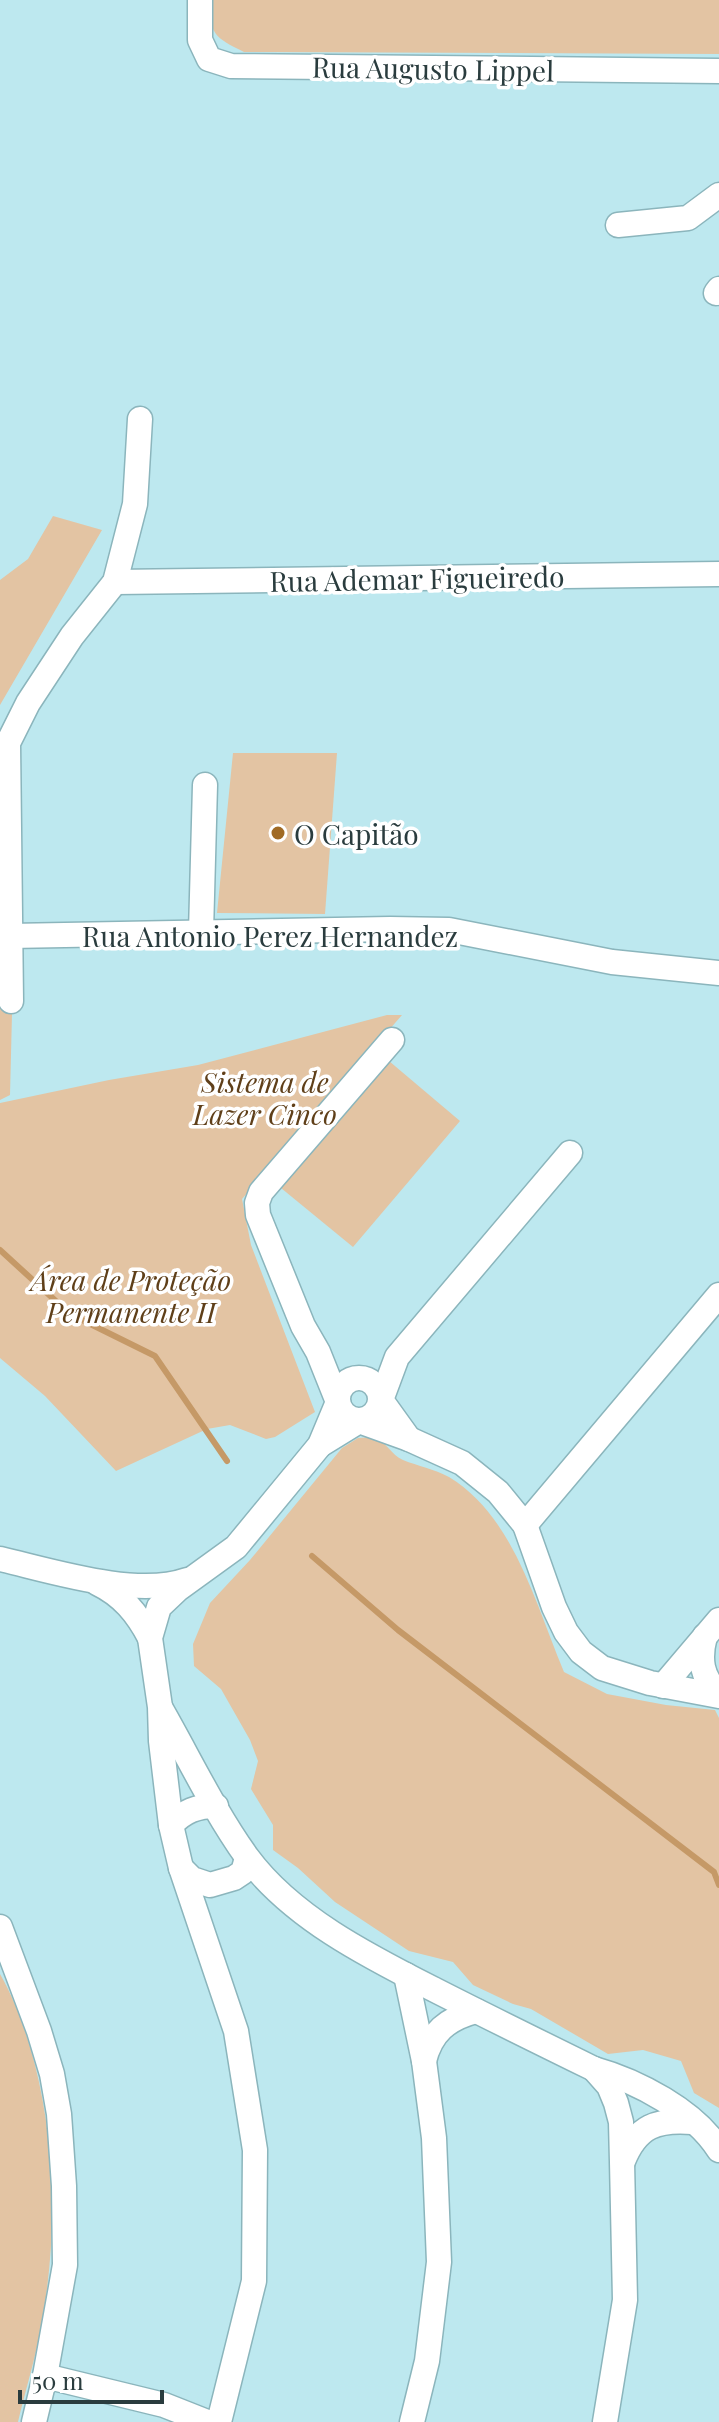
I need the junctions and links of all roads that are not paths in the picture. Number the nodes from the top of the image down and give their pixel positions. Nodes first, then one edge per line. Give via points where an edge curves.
1 (200, 0) edge
2 (719, 71) edge
3 (719, 195) edge
4 (618, 225) dead end
5 (140, 419) dead end
6 (719, 574) edge
7 (115, 582) junction
8 (205, 785) dead end
9 (201, 932) junction
10 (10, 936) junction
11 (719, 973) edge
12 (11, 1001) dead end
13 (392, 1040) dead end
14 (570, 1153) dead end
15 (719, 1295) edge
16 (318, 1352) junction
17 (397, 1357) junction
18 (357, 1378) junction
19 (381, 1400) junction
20 (338, 1402) junction
21 (359, 1421) junction
22 (409, 1439) junction
23 (320, 1445) junction
24 (525, 1525) junction
25 (0, 1559) edge
26 (90, 1580) junction
27 (154, 1596) junction
28 (712, 1628) edge
29 (150, 1638) junction
30 (663, 1686) junction
31 (719, 1695) edge
32 (160, 1707) junction
33 (216, 1806) junction
34 (171, 1825) junction
35 (247, 1858) junction
36 (181, 1868) junction
37 (0, 1928) edge
38 (406, 1975) junction
39 (476, 2011) junction
40 (424, 2061) junction
41 (594, 2069) junction
42 (693, 2122) junction
43 (719, 2150) edge
44 (622, 2162) junction
45 (45, 2376) junction
46 (34, 2422) edge
47 (207, 2422) edge
48 (219, 2422) edge
49 (412, 2422) edge
50 (605, 2422) edge

1 - 2 street, Rua Augusto Lippel via 200,40 209,59 231,66
3 - 4 street via 688,218
5 - 7 street via 135,504
6 - 7 street, Rua Ademar Figueiredo
7 - 10 street via 65,647 8,743
8 - 9 street
9 - 10 street, Rua Antonio Perez Hernandez
9 - 11 street, Rua Antonio Perez Hernandez via 449,930 612,962
10 - 12 street
13 - 16 street via 257,1203 303,1326
14 - 17 street
15 - 24 street
16 - 18 street
16 - 20 street
17 - 18 street
17 - 19 street
18 - 19 street via 375,1385
18 - 20 street via 341,1389
19 - 21 street via 374,1414
19 - 22 street
20 - 21 street via 344,1414
20 - 23 street
21 - 22 street
21 - 23 street
22 - 24 street via 462,1463 498,1492
23 - 27 street via 236,1547 178,1589
24 - 30 street via 554,1607 581,1652 602,1668
25 - 26 street
26 - 27 street
26 - 29 street via 127,1603
27 - 29 street
28 - 30 street
28 - 31 street via 702,1649 702,1667
29 - 32 street
30 - 31 street
32 - 33 street
32 - 34 street
33 - 34 street via 194,1808
33 - 35 street
34 - 36 street
35 - 36 street via 243,1872 210,1885
35 - 38 street via 342,1941
36 - 48 street via 236,2031 255,2150 254,2281
37 - 45 street via 39,2031 59,2114 65,2265
38 - 39 street
38 - 40 street
39 - 40 street via 443,2025
39 - 41 street
40 - 49 street via 434,2138 439,2262 427,2361
41 - 42 street via 675,2106
41 - 44 street via 616,2103
42 - 43 street
42 - 44 street via 647,2128 634,2138
44 - 50 street via 625,2300
45 - 46 street
45 - 47 street via 164,2405

